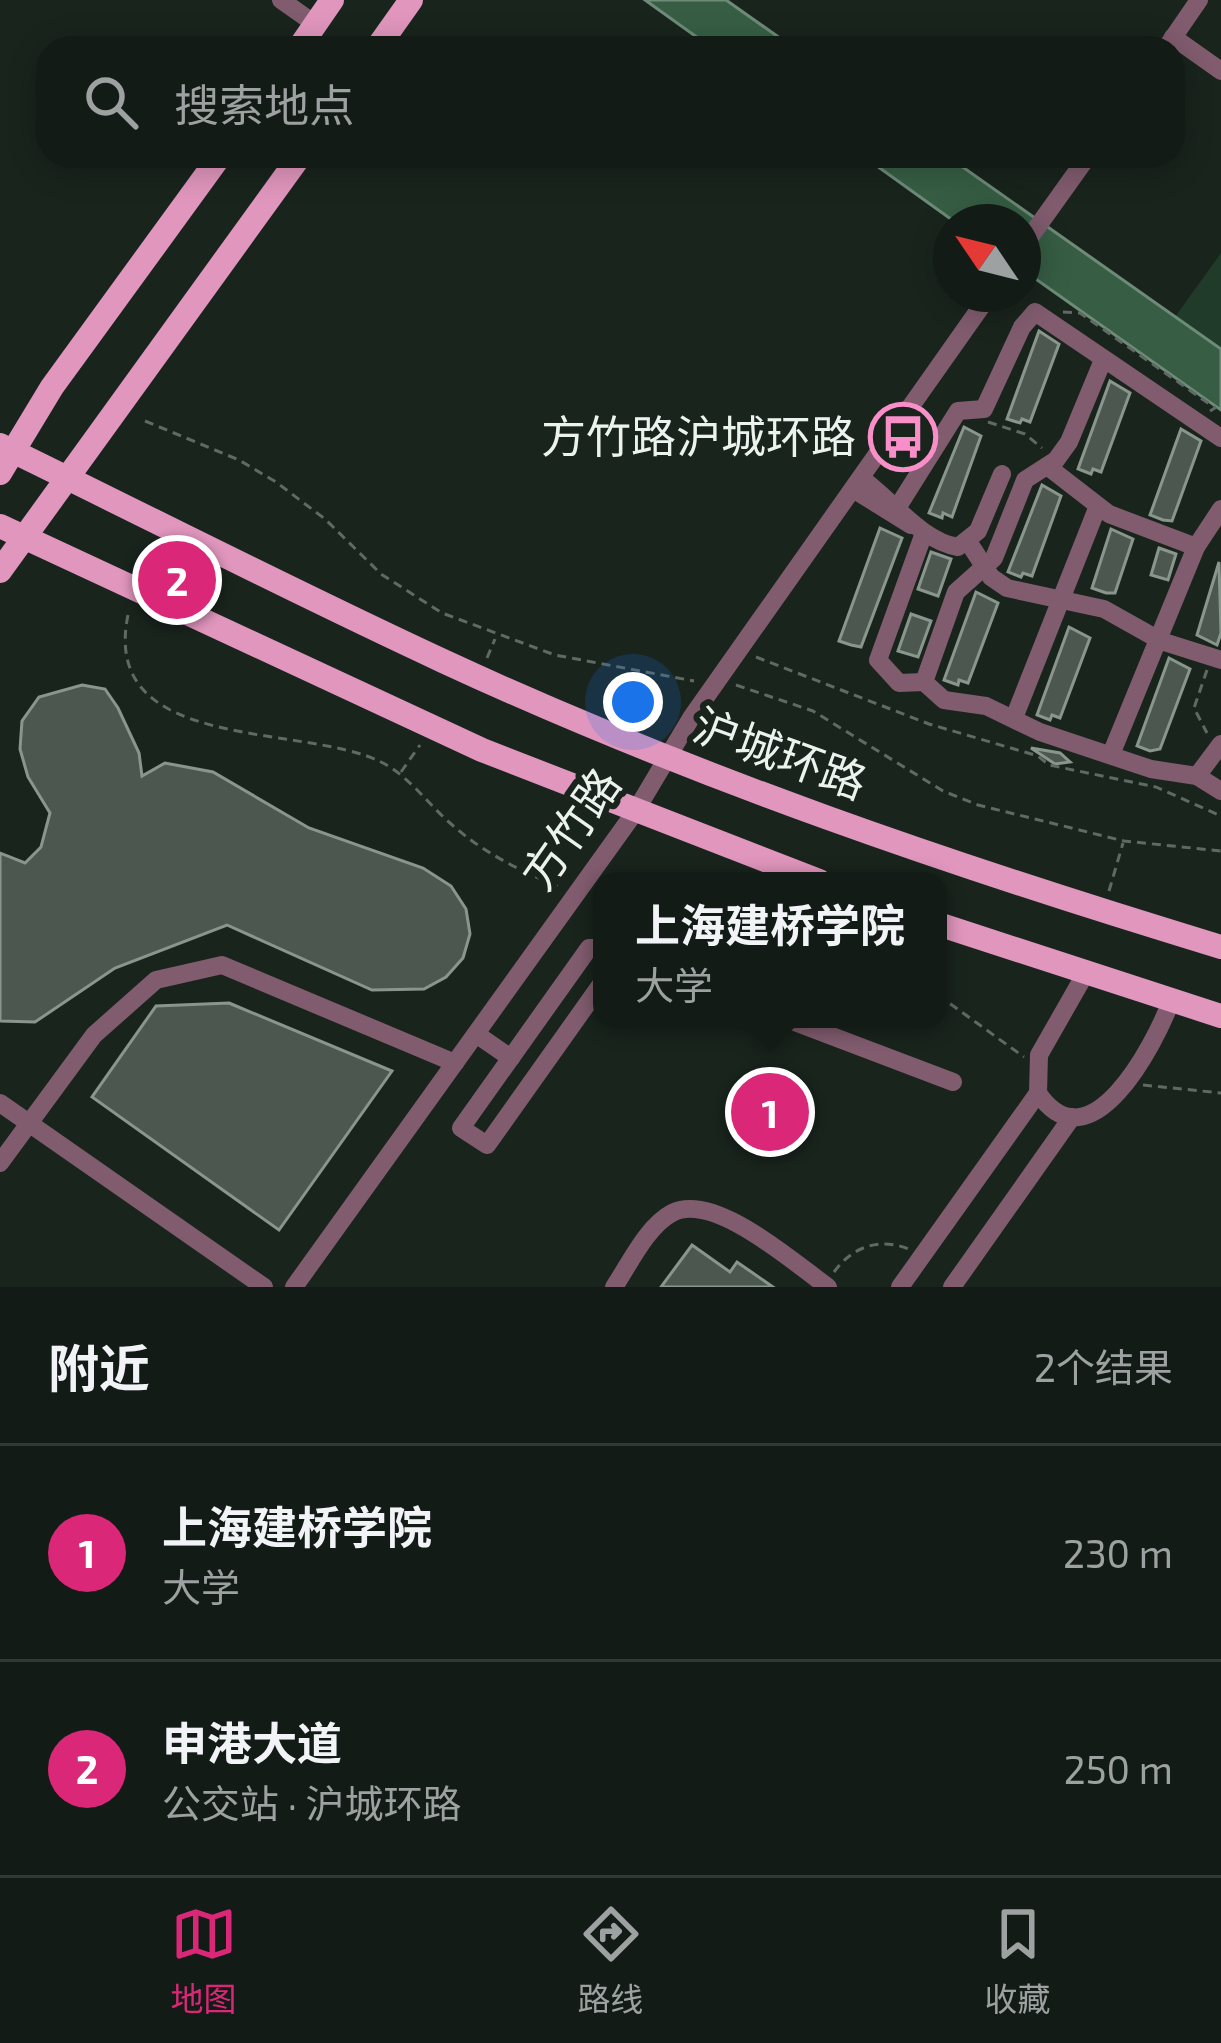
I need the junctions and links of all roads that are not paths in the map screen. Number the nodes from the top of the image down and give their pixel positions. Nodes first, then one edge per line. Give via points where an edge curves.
1 (281, 0) edge
2 (332, 0) edge
3 (411, 0) edge
4 (1198, 0) edge
5 (315, 24) junction
6 (307, 36) edge
7 (385, 36) edge
8 (1174, 36) edge
9 (1185, 51) edge
10 (1221, 70) edge
11 (211, 168) edge
12 (291, 168) edge
13 (1079, 168) edge
14 (1041, 222) edge
15 (977, 312) edge
16 (1103, 360) junction
17 (1221, 438) edge
18 (4, 456) edge
19 (1047, 466) junction
20 (1002, 474) dead end
21 (69, 479) junction
22 (857, 483) junction
23 (899, 505) junction
24 (1098, 506) junction
25 (1221, 509) edge
26 (0, 526) edge
27 (920, 530) junction
28 (25, 538) junction
29 (969, 543) junction
30 (1196, 547) junction
31 (984, 567) junction
32 (0, 572) edge
33 (1061, 596) junction
34 (1161, 641) junction
35 (1216, 658) edge
36 (924, 682) junction
37 (1014, 718) junction
38 (1219, 747) edge
39 (1112, 752) junction
40 (666, 757) junction
41 (1197, 776) junction
42 (1221, 791) edge
43 (635, 812) junction
44 (795, 872) edge
45 (947, 927) edge
46 (1221, 947) edge
47 (593, 948) edge
48 (1084, 976) junction
49 (593, 996) edge
50 (1171, 1001) junction
51 (1221, 1016) edge
52 (811, 1028) edge
53 (476, 1034) junction
54 (511, 1058) junction
55 (455, 1063) junction
56 (952, 1082) dead end
57 (1038, 1093) junction
58 (0, 1102) edge
59 (1072, 1117) junction
60 (28, 1122) junction
61 (0, 1163) edge
62 (830, 1280) edge
63 (264, 1287) edge
64 (294, 1287) edge
65 (614, 1287) edge
66 (900, 1287) edge
67 (952, 1287) edge

1 - 5 street
2 - 5 main road
3 - 7 main road
4 - 8 street
5 - 6 main road
9 - 10 street
11 - 18 main road
12 - 21 main road
13 - 14 street
15 - 22 street, 方竹路
16 - 17 street
16 - 19 street via 1069,442
16 - 23 street via 1035,312 979,412 958,411
18 - 21 main road, 沪城环路
19 - 24 street
19 - 31 street via 1025,480
20 - 29 street
21 - 28 main road
21 - 40 main road, 沪城环路 via 443,661
22 - 23 street
22 - 27 street
22 - 40 street, 方竹路
23 - 27 street
24 - 30 street
24 - 33 street
25 - 30 street
26 - 28 main road
27 - 29 street via 942,544
27 - 36 street via 878,660 899,683
28 - 32 main road
28 - 43 main road via 359,695
29 - 31 street
30 - 34 street
31 - 33 street via 1007,588
31 - 36 street via 956,592
33 - 34 street
33 - 37 street
34 - 35 street
34 - 39 street
36 - 37 street via 944,700
37 - 39 street
38 - 41 street
39 - 41 street
40 - 43 street, 方竹路
40 - 46 main road, 沪城环路
41 - 42 street
43 - 44 main road
43 - 53 street, 方竹路
45 - 48 main road
47 - 54 street
48 - 50 main road
48 - 57 street via 1039,1054
49 - 54 street via 487,1145 461,1128
50 - 51 main road
50 - 59 street via 1114,1099
52 - 56 street
53 - 54 street
53 - 55 street, 方竹路
55 - 60 street via 221,964 156,980 94,1035
55 - 64 street, 方竹路
57 - 59 street
57 - 66 street
58 - 60 street
59 - 67 street
60 - 61 street
60 - 63 street
62 - 65 street via 731,1220 693,1208 664,1218

